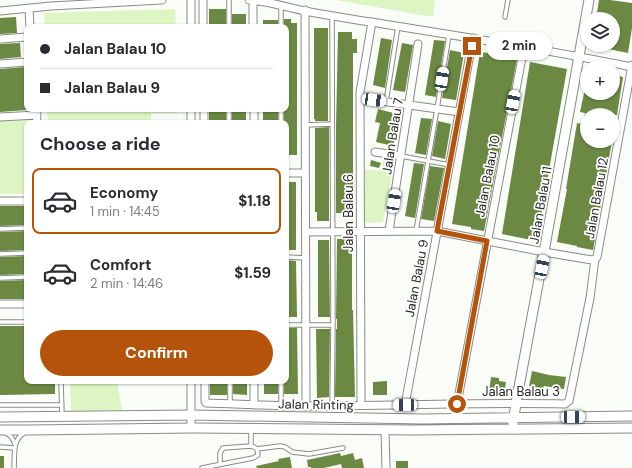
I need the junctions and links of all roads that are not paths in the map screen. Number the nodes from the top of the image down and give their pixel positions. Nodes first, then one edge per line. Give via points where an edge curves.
1 (162, 0) edge
2 (191, 0) edge
3 (203, 0) edge
4 (229, 0) edge
5 (248, 0) edge
6 (254, 0) edge
7 (508, 0) edge
8 (589, 0) edge
9 (50, 3) edge
10 (280, 4) junction
11 (29, 8) junction
12 (304, 10) junction
13 (0, 11) edge
14 (332, 15) junction
15 (505, 17) dead end
16 (372, 22) junction
17 (30, 24) edge
18 (191, 24) edge
19 (203, 24) edge
20 (229, 24) edge
21 (254, 24) edge
22 (281, 24) edge
23 (398, 26) junction
24 (449, 34) junction
25 (24, 37) edge
26 (473, 38) junction
27 (0, 39) edge
28 (418, 44) dead end
29 (524, 47) junction
30 (579, 56) junction
31 (24, 62) edge
32 (0, 64) edge
33 (632, 66) edge
34 (374, 100) dead end
35 (386, 102) junction
36 (409, 105) junction
37 (437, 109) junction
38 (36, 112) edge
39 (460, 112) junction
40 (0, 117) edge
41 (332, 124) junction
42 (305, 125) junction
43 (375, 152) dead end
44 (400, 156) junction
45 (428, 161) junction
46 (450, 165) junction
47 (289, 173) edge
48 (305, 173) junction
49 (0, 201) edge
50 (24, 201) edge
51 (24, 228) edge
52 (0, 229) edge
53 (332, 231) junction
54 (360, 231) junction
55 (389, 231) junction
56 (416, 231) junction
57 (437, 231) junction
58 (306, 232) junction
59 (487, 241) junction
60 (544, 252) junction
61 (24, 253) edge
62 (0, 254) edge
63 (289, 258) edge
64 (306, 258) junction
65 (596, 259) junction
66 (24, 277) edge
67 (0, 278) edge
68 (0, 304) edge
69 (24, 304) edge
70 (0, 322) edge
71 (24, 322) edge
72 (289, 325) edge
73 (306, 325) junction
74 (333, 325) junction
75 (61, 384) edge
76 (191, 384) edge
77 (205, 384) edge
78 (230, 384) edge
79 (254, 384) edge
80 (281, 384) edge
81 (570, 401) joint
82 (516, 403) junction
83 (230, 404) junction
84 (457, 404) junction
85 (0, 405) edge
86 (62, 405) junction
87 (254, 405) junction
88 (281, 405) junction
89 (332, 405) junction
90 (361, 405) junction
91 (405, 405) junction
92 (306, 406) junction
93 (191, 416) junction
94 (632, 416) edge
95 (0, 417) edge
96 (62, 417) junction
97 (514, 418) junction
98 (191, 428) junction
99 (251, 428) junction
100 (632, 428) edge
101 (385, 429) junction
102 (513, 429) junction
103 (0, 430) edge
104 (28, 430) junction
105 (15, 446) junction
106 (251, 446) junction
107 (0, 448) edge
108 (343, 448) dead end
109 (257, 449) junction
110 (220, 464) junction
111 (14, 468) edge
112 (202, 468) edge
113 (386, 468) edge

1 - 9 street
2 - 18 street
3 - 19 street
4 - 20 lane
5 - 6 street
6 - 10 street
6 - 21 street
7 - 15 lane
8 - 30 main road, Jalan Balau 11
9 - 11 street
10 - 12 street
10 - 22 lane
11 - 13 street
11 - 17 street
12 - 14 street
12 - 42 street
14 - 16 street
14 - 41 lane
16 - 23 street
16 - 54 street, Jalan Balau 6 via 360,92
23 - 24 street
23 - 35 lane
24 - 26 street
24 - 37 lane
25 - 27 street
26 - 29 street
26 - 39 street, Jalan Balau 9
28 - 36 street, Jalan Balau 7
29 - 30 street
29 - 59 street, Jalan Balau 10
30 - 33 street
30 - 60 main road, Jalan Balau 11
31 - 32 street
33 - 65 street, Jalan Balau 12
34 - 35 street
35 - 36 street
36 - 37 street
36 - 44 street, Jalan Balau 7
37 - 39 street
37 - 45 lane
38 - 40 street
39 - 46 street, Jalan Balau 9
41 - 42 lane
41 - 53 lane
42 - 48 street
43 - 44 street
44 - 45 lane
44 - 55 street, Jalan Balau 7
45 - 46 lane
45 - 56 lane
46 - 57 street, Jalan Balau 9
47 - 48 street
48 - 58 street
49 - 50 street
51 - 52 lane
53 - 54 street
53 - 58 street
53 - 74 lane
54 - 55 street
54 - 90 street, Jalan Balau 6
55 - 56 street
56 - 57 street
57 - 59 street
57 - 91 street, Jalan Balau 9
58 - 64 street
59 - 60 street
59 - 84 street, Jalan Balau 10
60 - 65 street
60 - 82 main road, Jalan Balau 11
61 - 62 lane
63 - 64 lane
64 - 73 street
65 - 81 street, Jalan Balau 12
66 - 67 lane
68 - 69 street
70 - 71 lane
72 - 73 lane
73 - 74 lane
73 - 92 street
74 - 89 lane
75 - 86 lane
76 - 93 street
77 - 83 street, Jalan Balau 3 via 206,403
78 - 83 lane
79 - 87 street
80 - 88 lane
81 - 82 street, Jalan Balau 3 via 565,404
82 - 84 street, Jalan Balau 3
82 - 97 main road, Jalan Balau 11
83 - 87 street, Jalan Balau 3
84 - 91 street, Jalan Balau 3
85 - 86 lane
86 - 96 lane
87 - 88 street, Jalan Balau 3
88 - 92 street, Jalan Balau 3
89 - 90 street, Jalan Balau 3
89 - 92 street, Jalan Balau 3
90 - 91 street, Jalan Balau 3
93 - 96 main road, Jalan Rinting
93 - 97 main road, Jalan Rinting
93 - 98 street
94 - 97 main road, Jalan Rinting
95 - 96 main road, Jalan Rinting
97 - 102 main road, Jalan Balau 11
98 - 99 main road, Jalan Rinting
98 - 104 main road, Jalan Rinting
99 - 101 main road, Jalan Rinting
99 - 106 lane
100 - 102 main road, Jalan Rinting
101 - 102 main road, Jalan Rinting
101 - 113 street
103 - 104 main road, Jalan Rinting
103 - 105 lane via 13,439
104 - 105 lane via 21,434
105 - 107 lane
105 - 111 lane
106 - 109 lane
106 - 110 lane via 223,448 220,453
108 - 109 lane via 309,454 292,452 280,446
109 - 110 lane via 258,454 253,458
110 - 112 lane

